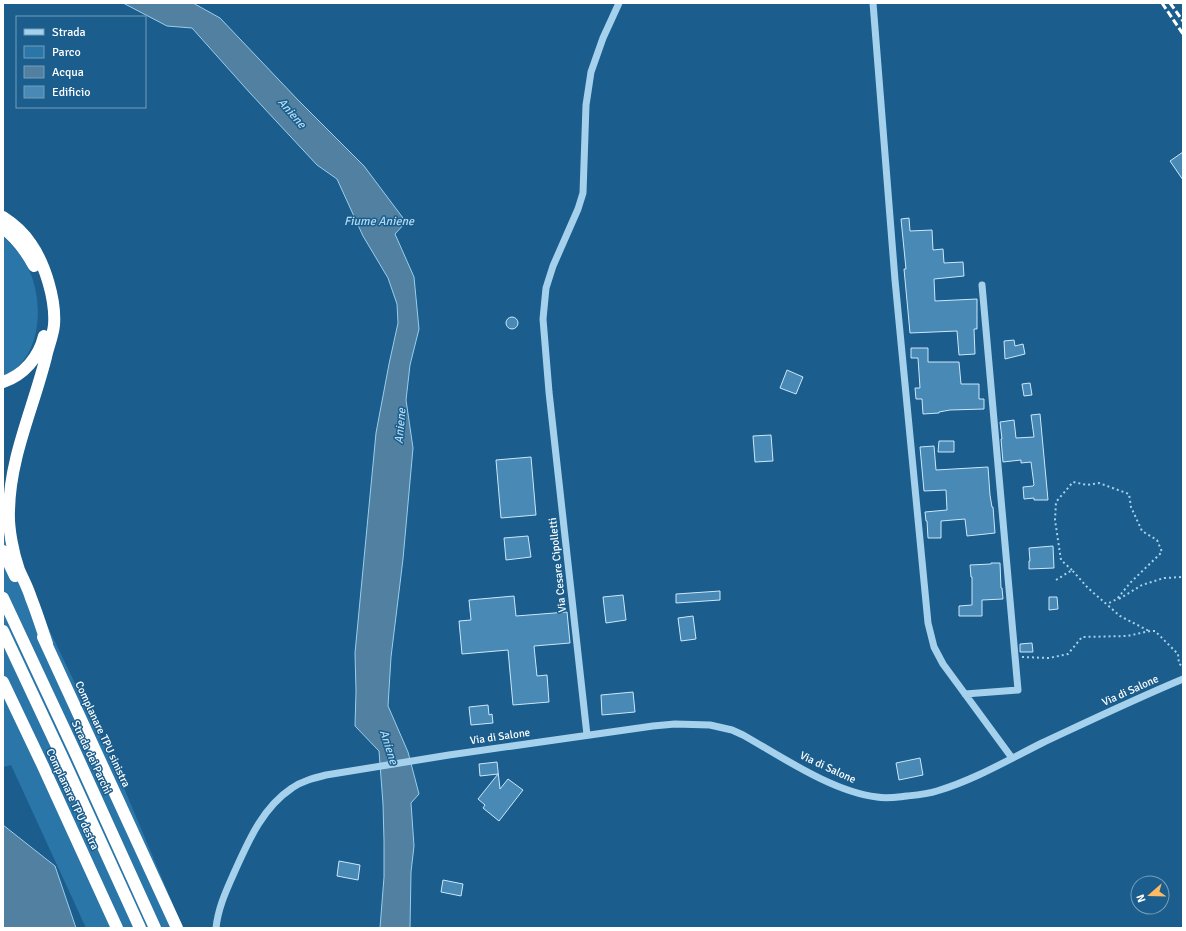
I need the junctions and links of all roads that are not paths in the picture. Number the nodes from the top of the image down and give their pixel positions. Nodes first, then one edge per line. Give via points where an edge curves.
1 (619, 3) edge
2 (873, 3) edge
3 (3, 217) edge
4 (3, 228) edge
5 (982, 285) dead end
6 (50, 326) junction
7 (3, 382) edge
8 (3, 551) edge
9 (3, 598) edge
10 (3, 631) edge
11 (47, 644) junction
12 (1183, 679) edge
13 (3, 682) edge
14 (965, 694) junction
15 (587, 735) junction
16 (1012, 758) junction
17 (117, 928) edge
18 (140, 928) edge
19 (155, 928) edge
20 (177, 928) edge
21 (216, 928) edge

1 - 15 street, Via Cesare Cipolletti via 591,72 586,105 583,193 546,288 543,319
2 - 14 street via 895,280 929,631 938,656
3 - 6 highway via 22,233 40,261 53,303
4 - 6 highway via 28,254 36,270
5 - 14 street via 1018,690
6 - 7 highway via 31,362 12,379
6 - 11 highway via 40,382 14,463 8,512 14,554
8 - 11 highway, Complanare TPU sinistra
9 - 19 highway, Strada dei Parchi
10 - 18 highway
11 - 20 highway, Complanare TPU sinistra
12 - 16 street, Via di Salone
13 - 17 highway, Complanare TPU destra
14 - 16 street
15 - 16 street, Via di Salone via 676,724 721,726 743,735 817,777 861,794 886,798 938,791 978,776
15 - 21 street, Via di Salone via 346,771 308,780 292,788 263,816 247,844 224,897

